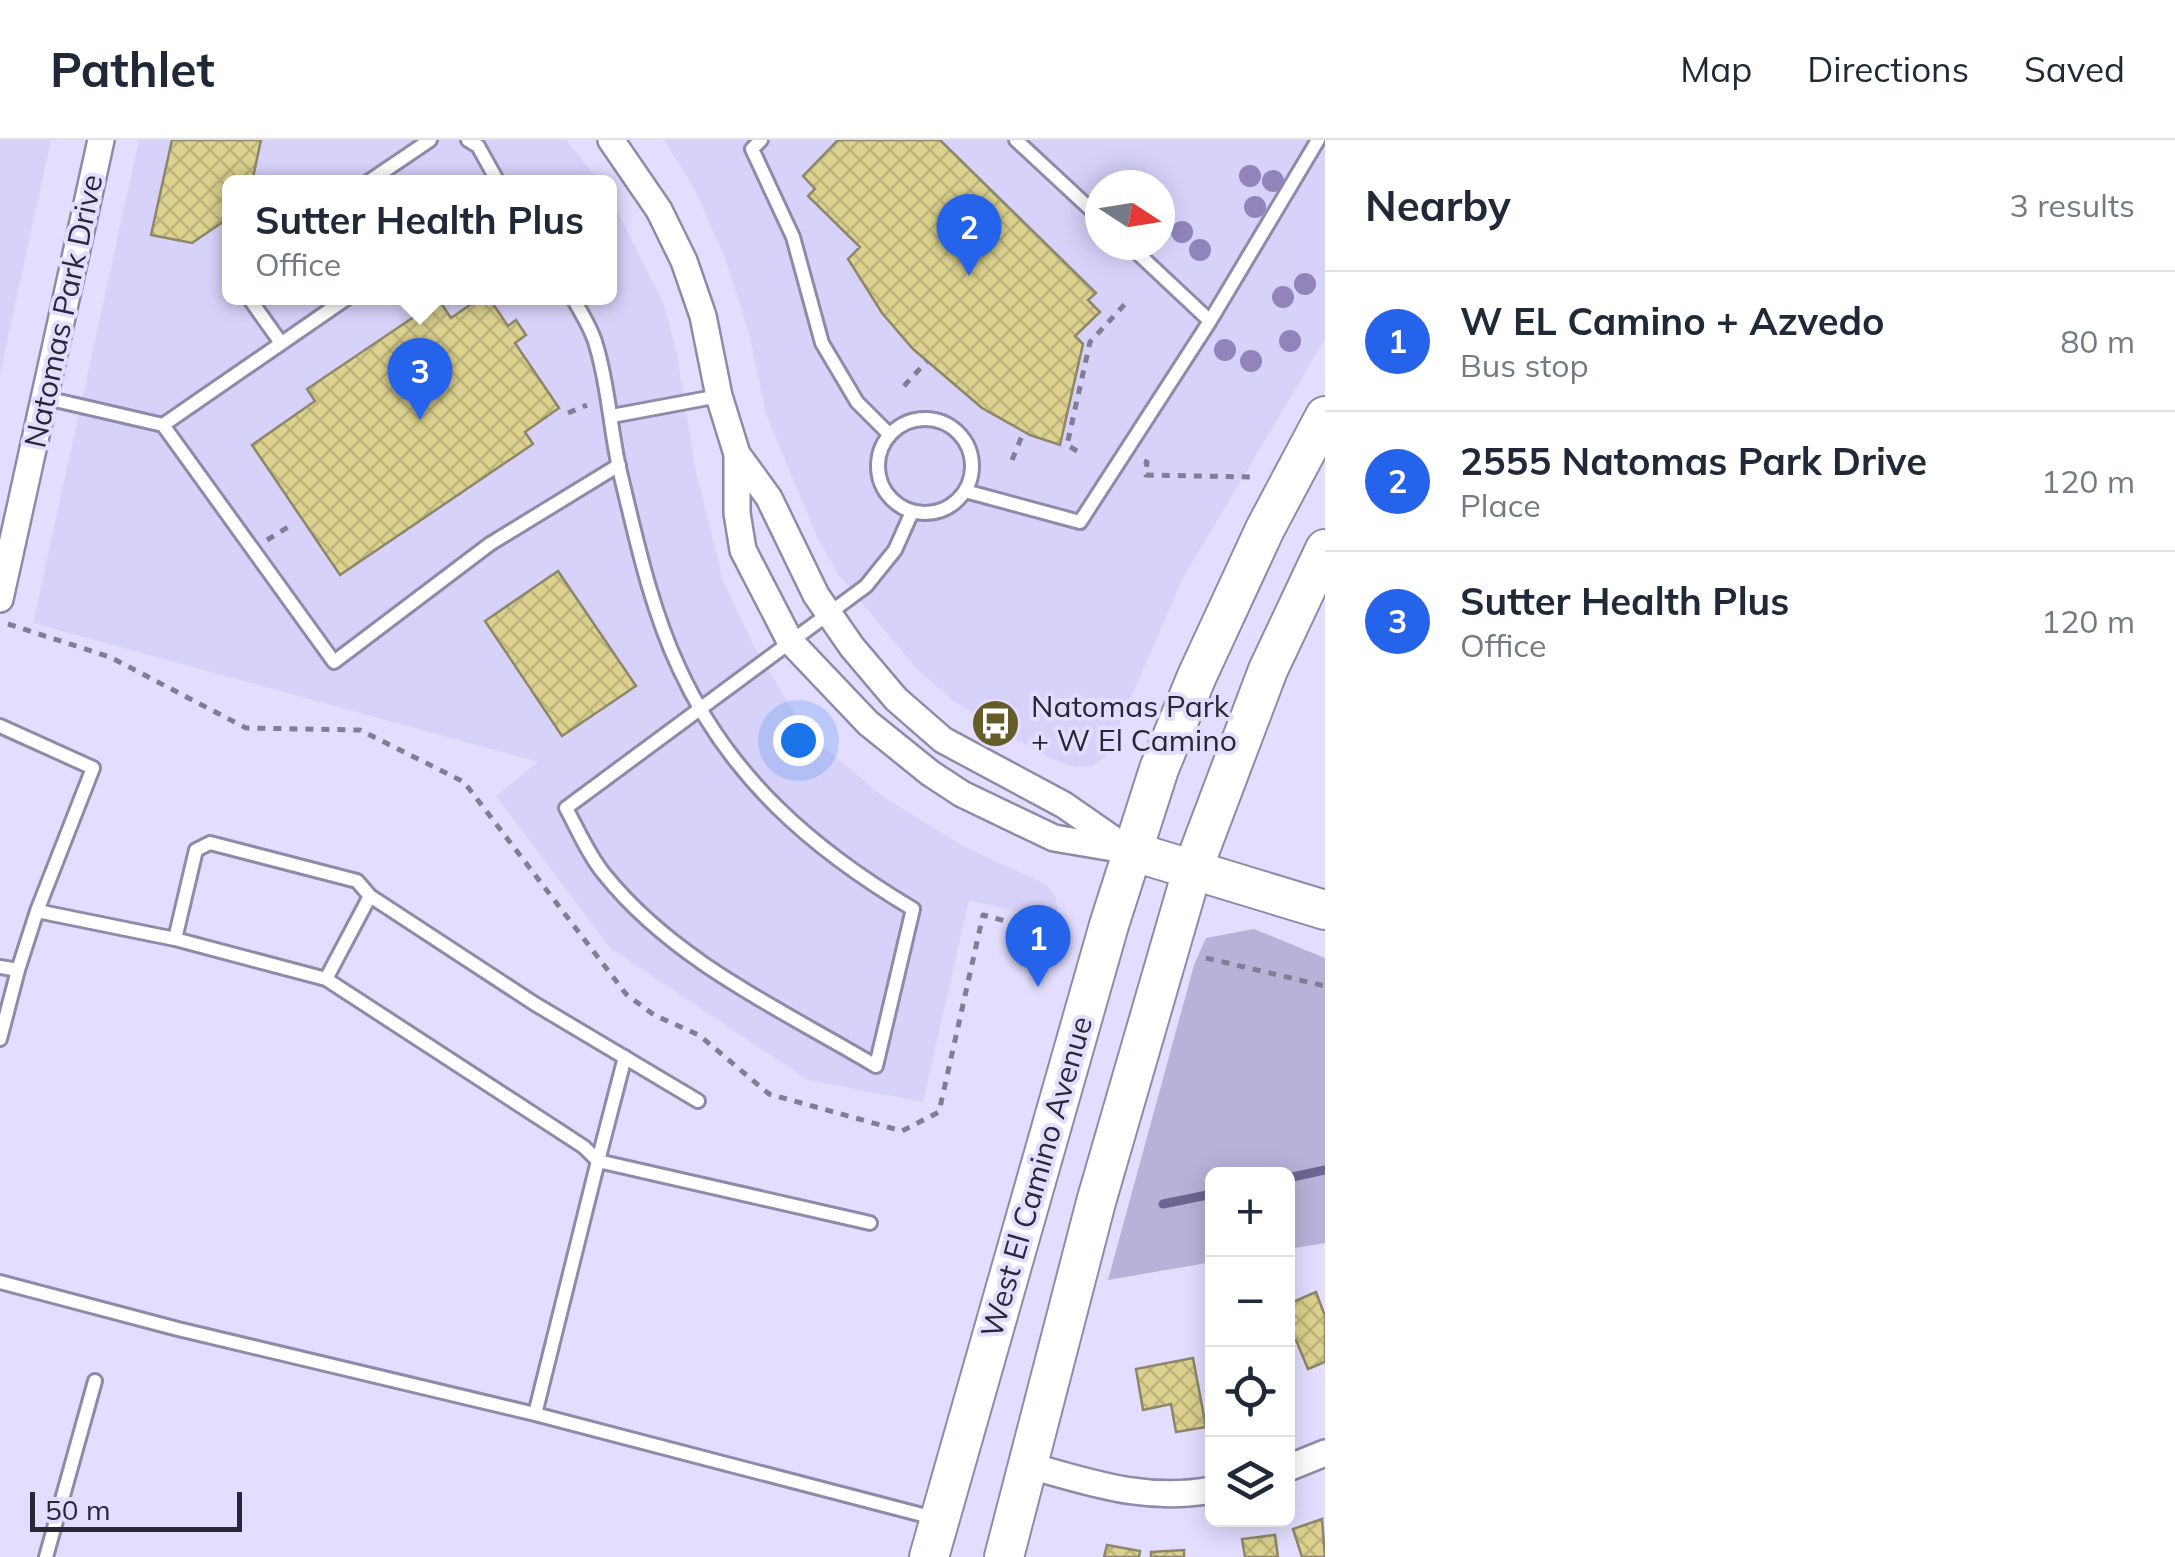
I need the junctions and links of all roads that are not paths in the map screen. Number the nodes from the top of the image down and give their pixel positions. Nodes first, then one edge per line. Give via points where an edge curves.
1 (101, 140) edge
2 (430, 140) edge
3 (611, 140) edge
4 (761, 140) edge
5 (1016, 140) edge
6 (1318, 140) edge
7 (477, 142) edge
8 (378, 175) edge
9 (494, 175) edge
10 (1085, 204) edge
11 (1145, 260) edge
12 (254, 305) edge
13 (337, 305) edge
14 (577, 305) edge
15 (1210, 320) junction
16 (281, 343) junction
17 (719, 396) junction
18 (46, 398) junction
19 (612, 416) junction
20 (1325, 416) edge
21 (163, 426) junction
22 (890, 434) junction
23 (737, 454) junction
24 (619, 465) junction
25 (965, 491) junction
26 (912, 512) junction
27 (1325, 549) edge
28 (0, 599) edge
29 (828, 614) junction
30 (790, 641) junction
31 (700, 708) junction
32 (0, 726) edge
33 (1131, 851) junction
34 (1192, 871) junction
35 (370, 896) junction
36 (1325, 910) edge
37 (37, 911) junction
38 (175, 939) junction
39 (0, 967) edge
40 (18, 970) junction
41 (326, 979) junction
42 (0, 1039) edge
43 (625, 1057) junction
44 (698, 1101) dead end
45 (598, 1161) junction
46 (870, 1223) dead end
47 (0, 1282) edge
48 (94, 1381) dead end
49 (536, 1414) junction
50 (1325, 1453) edge
51 (1027, 1465) junction
52 (1295, 1465) edge
53 (1205, 1491) edge
54 (939, 1519) junction
55 (46, 1557) edge
56 (930, 1557) edge
57 (1004, 1557) edge

1 - 18 street, Natomas Park Drive
2 - 8 lane
3 - 17 street via 684,261
4 - 22 lane via 752,149 793,236 822,343 857,402
5 - 10 lane
6 - 15 lane
7 - 9 lane
11 - 15 lane
12 - 16 lane
13 - 16 lane
14 - 19 lane via 596,341
15 - 25 lane via 1080,522
16 - 21 lane
17 - 19 lane
17 - 23 street
18 - 21 lane
18 - 28 street, Natomas Park Drive
19 - 24 lane
20 - 33 main road, West El Camino Avenue via 1197,676
21 - 24 lane via 334,662 490,544
22 - 25 lane via 917,420 947,424 968,446
22 - 26 lane via 879,459 882,485
23 - 29 street via 770,498
23 - 30 street via 743,550
24 - 31 lane via 653,598
25 - 26 lane via 942,510
26 - 29 lane via 882,568
27 - 34 main road via 1268,670
29 - 30 lane
29 - 33 street via 896,699 942,740 1064,805
30 - 31 lane
30 - 33 street via 868,722 962,794 1054,838
31 - 31 lane via 746,777 802,833 913,910 876,1066 663,936 603,873 566,808
32 - 37 lane via 93,768
33 - 34 main road
33 - 54 main road, West El Camino Avenue
34 - 36 main road
34 - 51 main road
35 - 38 lane via 357,881 210,843 196,850
35 - 41 lane
35 - 43 lane
37 - 38 lane
37 - 40 lane
38 - 41 lane
39 - 40 lane
40 - 42 lane
41 - 45 lane
43 - 44 lane
43 - 45 lane
45 - 46 lane
45 - 49 lane
47 - 49 lane
48 - 55 lane
49 - 54 lane
50 - 52 street
51 - 53 street via 1141,1494
51 - 57 main road
54 - 56 main road, West El Camino Avenue

